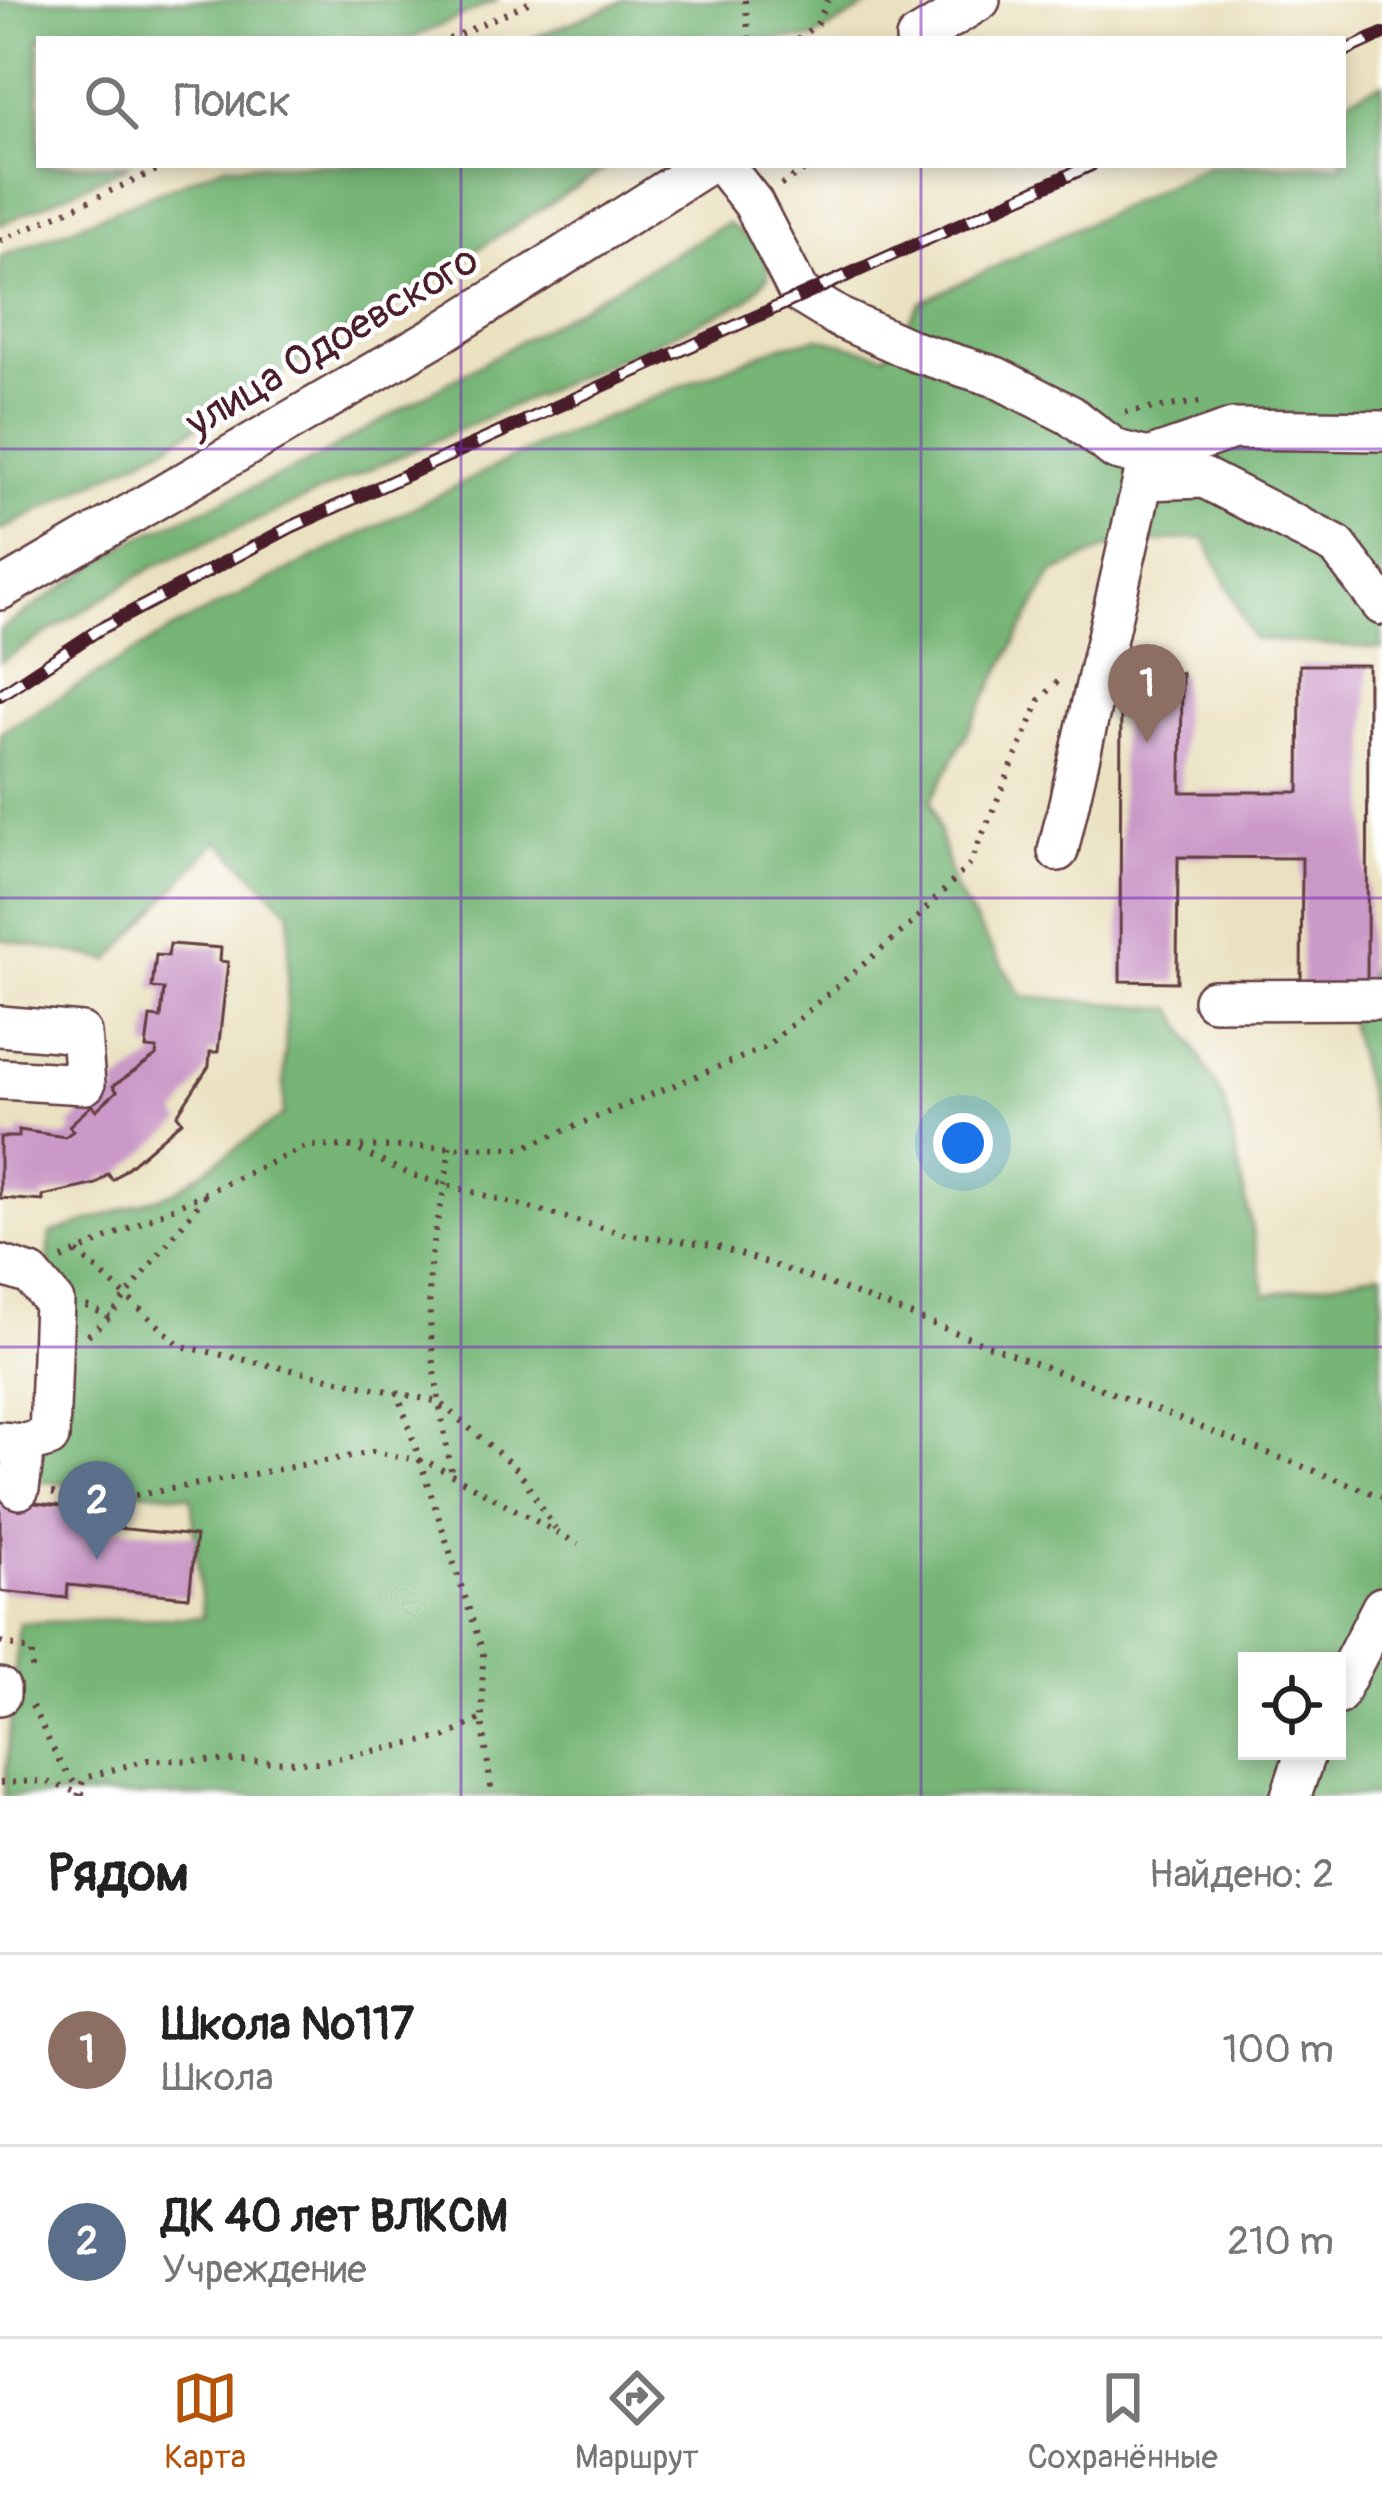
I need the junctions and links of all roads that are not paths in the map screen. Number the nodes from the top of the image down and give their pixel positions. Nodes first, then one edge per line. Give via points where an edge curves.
1 (980, 0) edge
2 (921, 36) edge
3 (701, 168) edge
4 (725, 168) edge
5 (1382, 431) edge
6 (1145, 470) junction
7 (0, 590) edge
8 (1382, 605) edge
9 (1058, 851) dead end
10 (1382, 999) edge
11 (1213, 1000) dead end
12 (0, 1026) edge
13 (0, 1079) edge
14 (15, 1270) edge
15 (12, 1443) edge
16 (19, 1489) road end
17 (1382, 1607) edge
18 (1346, 1677) edge
19 (1303, 1760) edge
20 (1291, 1796) edge

1 - 2 street
3 - 7 street, улица Одоевского via 443,332
4 - 6 street via 753,203 799,293 916,352 996,377 1070,415
5 - 6 street via 1233,429
6 - 8 street via 1204,478 1337,546
6 - 9 street
10 - 11 street
12 - 13 street via 82,1033 85,1084
14 - 15 street via 54,1302 49,1437
15 - 16 street
17 - 18 street
19 - 20 street

